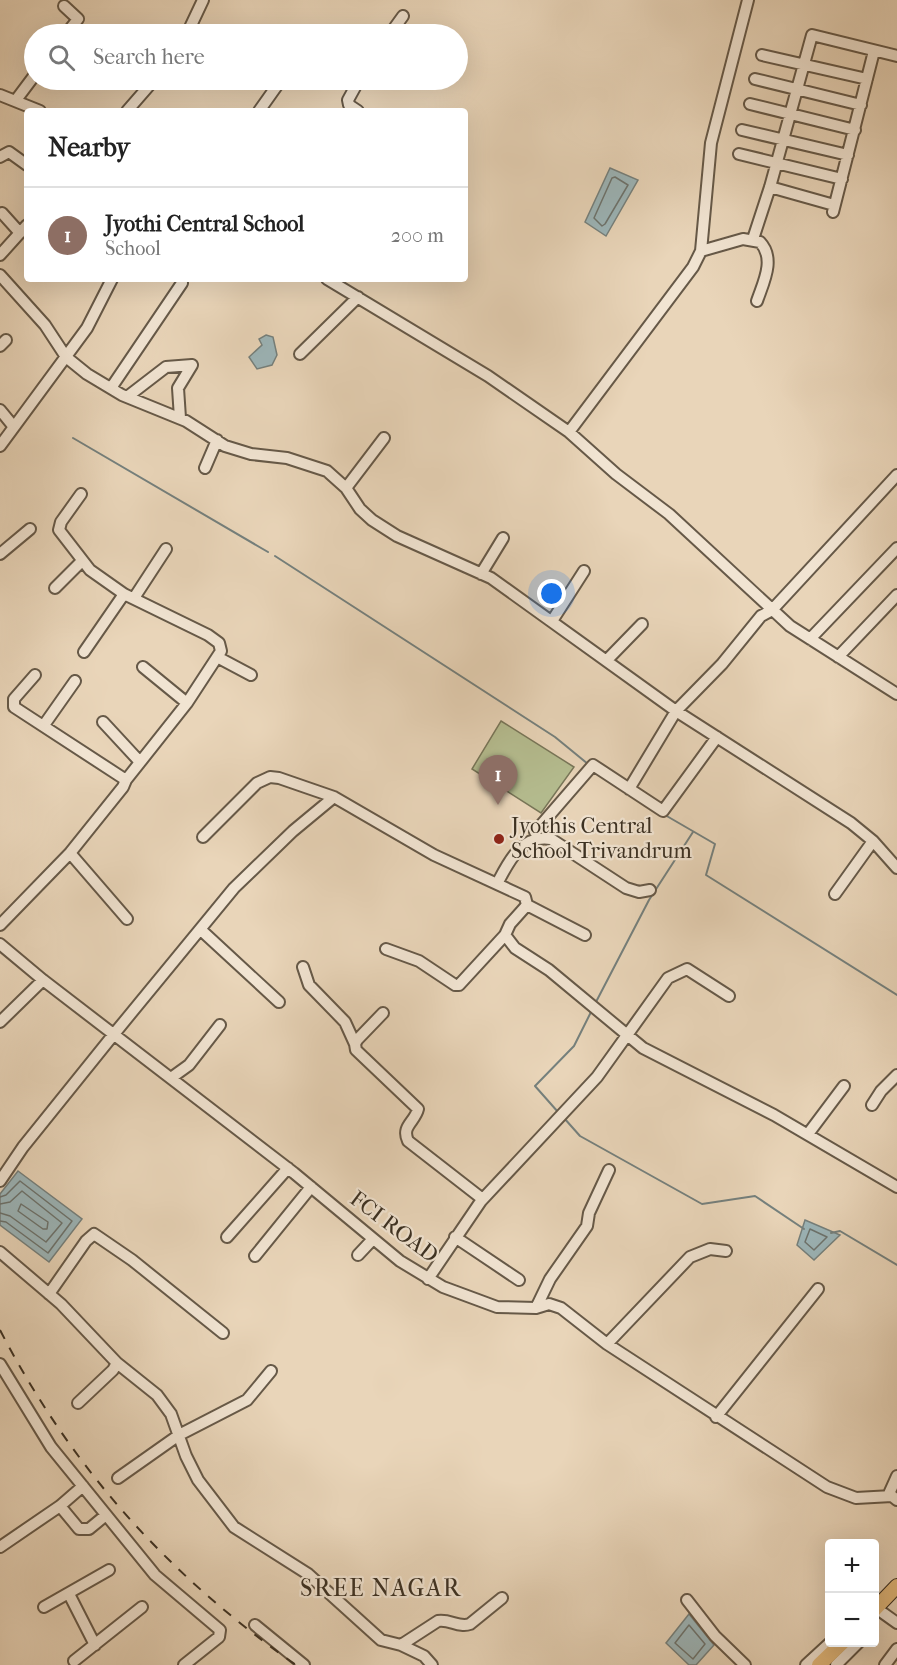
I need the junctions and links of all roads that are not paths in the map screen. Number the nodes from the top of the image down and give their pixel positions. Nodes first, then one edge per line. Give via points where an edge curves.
1 (203, 0) edge
2 (748, 0) edge
3 (64, 6) dead end
4 (403, 16) dead end
5 (74, 24) edge
6 (192, 24) edge
7 (397, 24) edge
8 (874, 51) junction
9 (762, 55) dead end
10 (897, 56) edge
11 (803, 64) junction
12 (755, 80) dead end
13 (867, 80) junction
14 (796, 88) junction
15 (24, 89) edge
16 (145, 90) edge
17 (274, 90) edge
18 (354, 90) edge
19 (0, 95) edge
20 (16, 100) junction
21 (750, 104) dead end
22 (861, 105) junction
23 (33, 108) edge
24 (130, 108) edge
25 (261, 108) edge
26 (354, 108) edge
27 (790, 113) junction
28 (742, 130) dead end
29 (855, 130) junction
30 (783, 137) junction
31 (739, 153) dead end
32 (848, 154) junction
33 (0, 157) edge
34 (776, 161) junction
35 (24, 163) edge
36 (842, 179) junction
37 (770, 187) junction
38 (2, 213) dead end
39 (23, 229) edge
40 (753, 239) junction
41 (701, 251) junction
42 (0, 255) edge
43 (0, 274) edge
44 (110, 282) edge
45 (332, 282) edge
46 (182, 283) dead end
47 (358, 297) junction
48 (757, 301) dead end
49 (300, 354) dead end
50 (66, 357) junction
51 (111, 388) junction
52 (127, 397) junction
53 (0, 410) edge
54 (180, 418) junction
55 (14, 427) junction
56 (569, 432) junction
57 (384, 438) dead end
58 (217, 440) junction
59 (0, 446) edge
60 (205, 468) dead end
61 (897, 475) edge
62 (346, 488) junction
63 (81, 494) dead end
64 (30, 529) dead end
65 (503, 538) dead end
66 (897, 548) edge
67 (166, 549) dead end
68 (0, 554) edge
69 (82, 561) junction
70 (584, 572) dead end
71 (482, 574) junction
72 (55, 588) dead end
73 (897, 595) edge
74 (129, 596) junction
75 (772, 610) junction
76 (552, 621) junction
77 (642, 624) dead end
78 (810, 639) junction
79 (84, 652) dead end
80 (838, 657) junction
81 (219, 658) junction
82 (607, 660) junction
83 (143, 667) dead end
84 (35, 675) dead end
85 (251, 675) dead end
86 (75, 681) dead end
87 (897, 694) edge
88 (187, 703) junction
89 (676, 711) junction
90 (103, 722) dead end
91 (44, 725) junction
92 (717, 737) junction
93 (140, 762) junction
94 (126, 780) junction
95 (629, 789) junction
96 (334, 797) junction
97 (535, 832) dead end
98 (203, 837) dead end
99 (873, 841) junction
100 (70, 853) junction
101 (897, 868) edge
102 (498, 882) junction
103 (650, 890) dead end
104 (835, 894) dead end
105 (527, 905) junction
106 (127, 919) dead end
107 (0, 925) edge
108 (201, 930) junction
109 (505, 935) junction
110 (585, 935) dead end
111 (0, 944) edge
112 (386, 949) dead end
113 (303, 967) dead end
114 (42, 980) junction
115 (729, 996) dead end
116 (279, 1002) dead end
117 (383, 1013) dead end
118 (0, 1022) edge
119 (220, 1025) dead end
120 (114, 1034) junction
121 (628, 1038) junction
122 (355, 1044) junction
123 (897, 1075) edge
124 (171, 1078) junction
125 (844, 1086) dead end
126 (872, 1105) dead end
127 (808, 1134) junction
128 (288, 1168) junction
129 (609, 1170) dead end
130 (0, 1181) edge
131 (311, 1187) junction
132 (897, 1187) edge
133 (481, 1201) junction
134 (227, 1237) dead end
135 (454, 1237) junction
136 (374, 1239) junction
137 (726, 1251) dead end
138 (0, 1252) edge
139 (358, 1255) dead end
140 (255, 1256) dead end
141 (428, 1279) junction
142 (519, 1280) dead end
143 (818, 1289) dead end
144 (49, 1294) junction
145 (536, 1308) junction
146 (223, 1333) dead end
147 (607, 1344) junction
148 (117, 1363) junction
149 (0, 1365) edge
150 (271, 1371) dead end
151 (78, 1403) dead end
152 (717, 1417) junction
153 (179, 1435) junction
154 (897, 1476) edge
155 (118, 1478) dead end
156 (83, 1486) junction
157 (892, 1498) edge
158 (60, 1506) junction
159 (106, 1515) junction
160 (0, 1547) edge
161 (109, 1570) dead end
162 (897, 1586) edge
163 (69, 1594) junction
164 (501, 1598) dead end
165 (687, 1600) dead end
166 (879, 1605) edge
167 (44, 1607) dead end
168 (142, 1607) dead end
169 (879, 1612) edge
170 (897, 1623) edge
171 (255, 1625) dead end
172 (95, 1645) junction
173 (401, 1645) junction
174 (826, 1647) edge
175 (838, 1647) edge
176 (854, 1647) edge
177 (897, 1649) edge
178 (73, 1660) edge
179 (184, 1665) edge
180 (304, 1665) edge
181 (432, 1665) edge
182 (745, 1665) edge
183 (806, 1665) edge
184 (819, 1665) edge
185 (836, 1665) edge
186 (885, 1665) edge

1 - 6 street
2 - 41 street via 711,143
3 - 5 street via 78,19
4 - 7 street
8 - 10 street
8 - 11 street via 812,35
8 - 13 street
9 - 11 street
11 - 13 street
11 - 14 street
12 - 14 street
13 - 22 street
14 - 22 street
14 - 27 street
15 - 20 street
16 - 24 street
17 - 25 street
18 - 26 street via 348,100
19 - 20 street
20 - 23 street
21 - 27 street
22 - 29 street
27 - 29 street
27 - 30 street
28 - 30 street
29 - 32 street
30 - 32 street
30 - 34 street
31 - 34 street
32 - 36 street
33 - 35 street via 9,152
34 - 36 street
34 - 37 street
36 - 37 street via 833,208
37 - 40 street
38 - 39 street
39 - 42 street
40 - 41 street
40 - 48 street via 765,247 768,259 768,271
41 - 56 street
43 - 50 street via 45,325
44 - 50 street via 87,328
45 - 47 street
46 - 51 street
47 - 49 street
47 - 56 street via 488,376
50 - 51 street
50 - 55 street
51 - 52 street
52 - 54 street
52 - 54 street via 166,367 192,365 178,388
53 - 55 street
54 - 58 street
55 - 59 street
56 - 75 street via 669,514
57 - 62 street
58 - 60 street
58 - 62 street via 251,454 318,467
61 - 75 street
62 - 71 street via 360,509 397,536
63 - 69 street via 59,528
64 - 68 street
65 - 71 street
66 - 78 street
67 - 74 street
69 - 72 street
69 - 74 street
70 - 76 street
71 - 76 street
73 - 80 street
74 - 79 street
74 - 81 street via 216,640 221,647
75 - 78 street
75 - 89 street via 761,616
76 - 82 street
77 - 82 street
78 - 80 street
80 - 87 street
81 - 85 street
81 - 88 street
82 - 89 street
83 - 88 street
84 - 91 street via 12,705
86 - 91 street
88 - 93 street
89 - 92 street
89 - 95 street
90 - 93 street
91 - 94 street
92 - 95 street via 663,811
92 - 99 street
93 - 94 street
94 - 100 street
95 - 97 street via 593,765
96 - 98 street via 270,777 257,783
96 - 102 street via 434,855
96 - 108 street via 234,888
99 - 101 street
99 - 104 street
100 - 106 street
100 - 107 street
102 - 103 street via 519,848 542,837 626,888
102 - 105 street via 525,897
105 - 109 street
105 - 110 street
108 - 116 street
108 - 120 street
109 - 112 street via 459,985 419,961
109 - 121 street via 515,948 549,970
111 - 114 street, FCI ROAD
113 - 122 street via 309,985 345,1022
114 - 118 street
114 - 120 street, FCI ROAD
115 - 121 street via 687,969 677,971 668,978
117 - 122 street
119 - 124 street via 189,1065
120 - 124 street, FCI ROAD
120 - 130 street
121 - 127 street
121 - 133 street via 539,1142
122 - 133 street via 356,1050 418,1109 406,1128 408,1141 475,1190
123 - 126 street
124 - 128 street, FCI ROAD
125 - 127 street
127 - 132 street
128 - 131 street, FCI ROAD
128 - 134 street
129 - 145 street via 587,1226 550,1279
131 - 136 street, FCI ROAD
131 - 140 street
133 - 135 street
135 - 141 street
135 - 142 street
136 - 139 street
136 - 141 street, FCI ROAD
137 - 147 street via 710,1248 697,1252
138 - 144 street
141 - 145 street, FCI ROAD via 497,1307
143 - 152 street
144 - 146 street via 94,1234
144 - 148 street
145 - 147 street, FCI ROAD via 549,1304 561,1308
147 - 152 street, FCI ROAD
148 - 151 street
148 - 153 street via 158,1395
149 - 156 street via 51,1447
150 - 153 street via 247,1400
152 - 157 street, FCI ROAD via 827,1487 856,1498
153 - 155 street
153 - 173 street via 198,1480 234,1527 308,1574 381,1640
154 - 157 street
156 - 158 street
156 - 159 street
158 - 159 street via 79,1529 89,1529
158 - 160 street
159 - 179 street via 154,1575 220,1630 219,1637
161 - 163 street
162 - 166 main road
163 - 167 street
163 - 172 street
164 - 173 street via 471,1624 438,1621
165 - 182 street via 715,1636
168 - 172 street
169 - 170 street
171 - 180 street
172 - 178 street
173 - 181 street via 424,1656
174 - 183 street
175 - 184 main road
176 - 185 street
177 - 186 street

